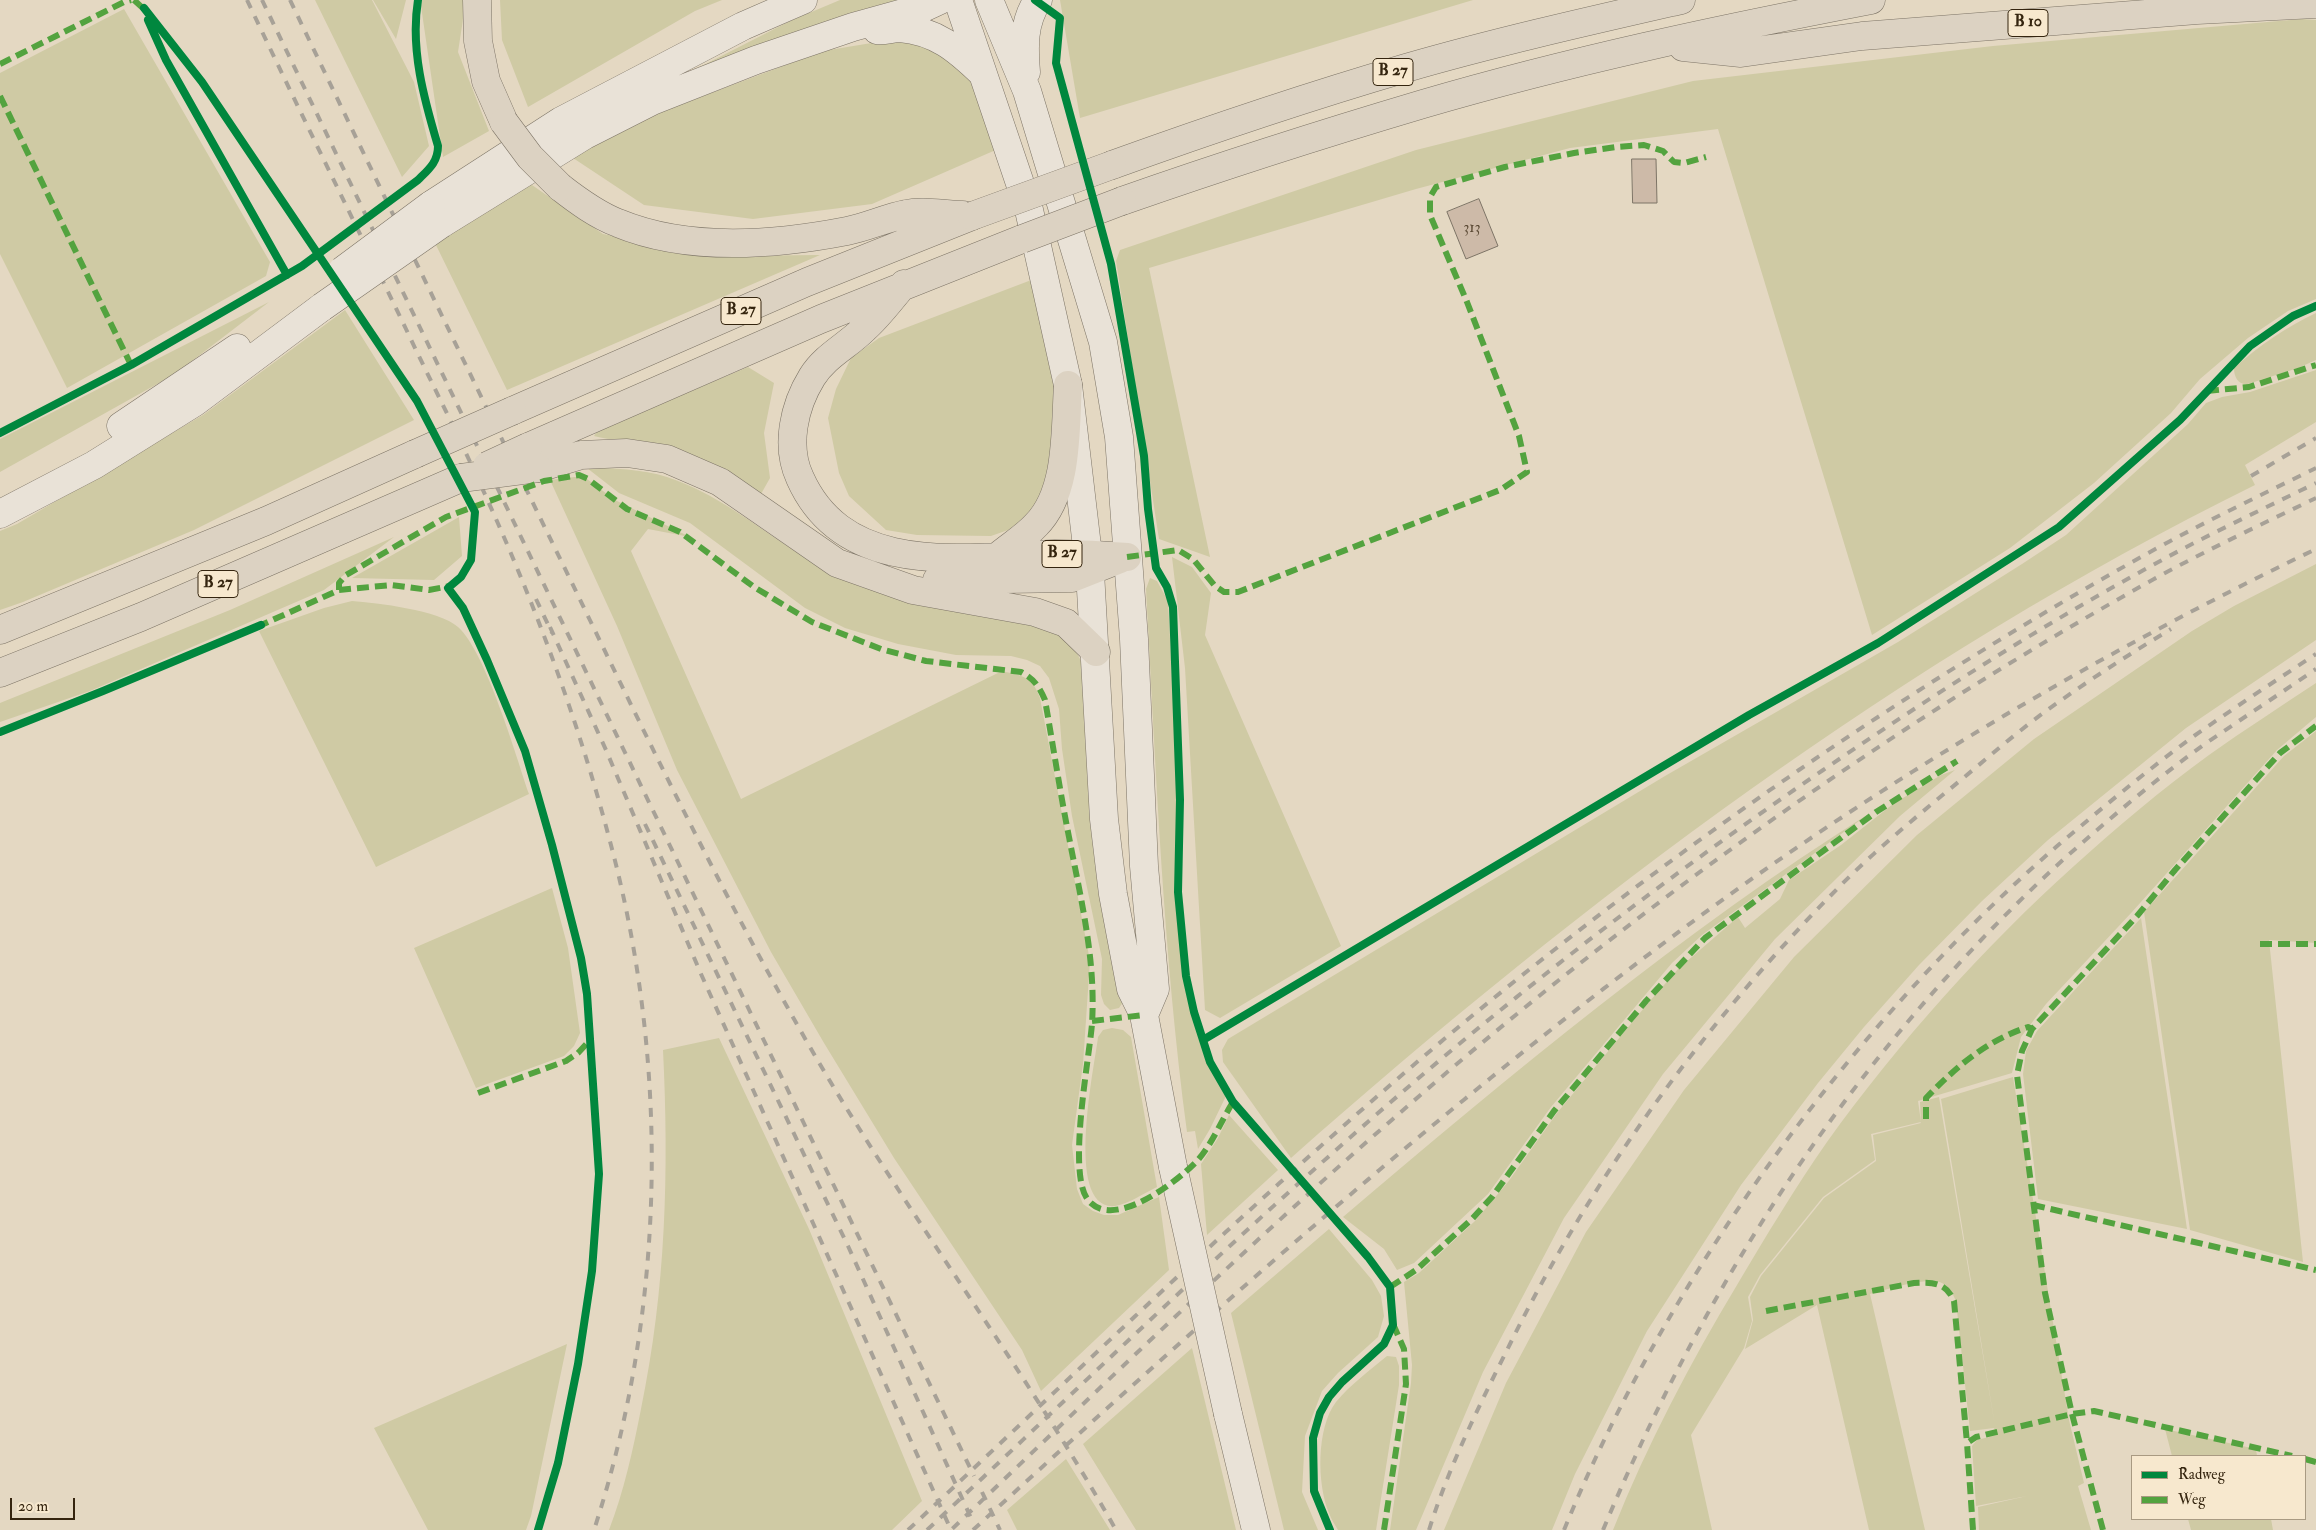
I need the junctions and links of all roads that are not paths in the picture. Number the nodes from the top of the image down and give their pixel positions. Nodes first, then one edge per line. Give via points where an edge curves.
1 (477, 0) edge
2 (803, 0) edge
3 (940, 0) edge
4 (958, 0) edge
5 (989, 0) edge
6 (1038, 0) edge
7 (1681, 0) edge
8 (1871, 0) edge
9 (2316, 4) edge
10 (853, 27) junction
11 (1659, 44) junction
12 (983, 74) junction
13 (1028, 91) junction
14 (436, 214) junction
15 (972, 216) junction
16 (904, 284) junction
17 (318, 299) junction
18 (1068, 385) junction
19 (533, 457) junction
20 (0, 494) edge
21 (0, 514) edge
22 (997, 557) junction
23 (1127, 557) junction
24 (1089, 563) junction
25 (873, 576) junction
26 (0, 630) edge
27 (1096, 652) junction
28 (0, 673) edge
29 (1144, 1015) junction
30 (1256, 1530) edge

1 - 15 highway, B 27, bridge via 478,41 486,81 504,122 530,158 560,187 583,205 618,223 656,235 700,241 747,242 800,239 849,231 908,213
2 - 14 main road via 743,26 561,121
3 - 10 main road
4 - 12 main road
5 - 13 main road
6 - 13 main road via 1029,16 1024,41
7 - 15 highway, B 27, bridge via 1577,23 1407,68 1258,113
8 - 11 highway, B 27
9 - 11 highway, B 10 via 2197,10 1872,36 1741,53
10 - 12 main road via 898,28 933,35 960,52
10 - 14 main road via 756,60 652,101
11 - 16 highway, B 27, bridge via 1425,104 1275,149 1122,201
12 - 18 main road via 1029,210
13 - 23 main road via 1103,342 1119,437
14 - 17 main road, bridge
15 - 26 highway, B 27, bridge via 807,282 257,525
16 - 19 highway, B 27
16 - 22 highway, B 27 via 864,330 836,350 813,375 800,398 794,422 796,470 806,493 822,513 867,545 929,558
17 - 20 main road via 105,436
17 - 21 main road via 196,402 94,465
18 - 22 highway, B 27 via 1060,479 1055,496 1037,524
18 - 24 main road
19 - 25 highway, B 27 via 627,454 667,459 720,482 837,563
19 - 28 highway, B 27, bridge via 461,478 141,617
22 - 24 highway, B 27
23 - 24 highway, B 27
23 - 29 main road via 1134,639 1141,820 1155,989
24 - 25 highway, B 27 via 1072,578 1056,580 961,581
24 - 27 main road
25 - 27 highway, B 27 via 913,590 1035,612 1066,623
27 - 29 main road via 1104,810 1114,894 1131,989
29 - 30 main road, bridge via 1173,1167

